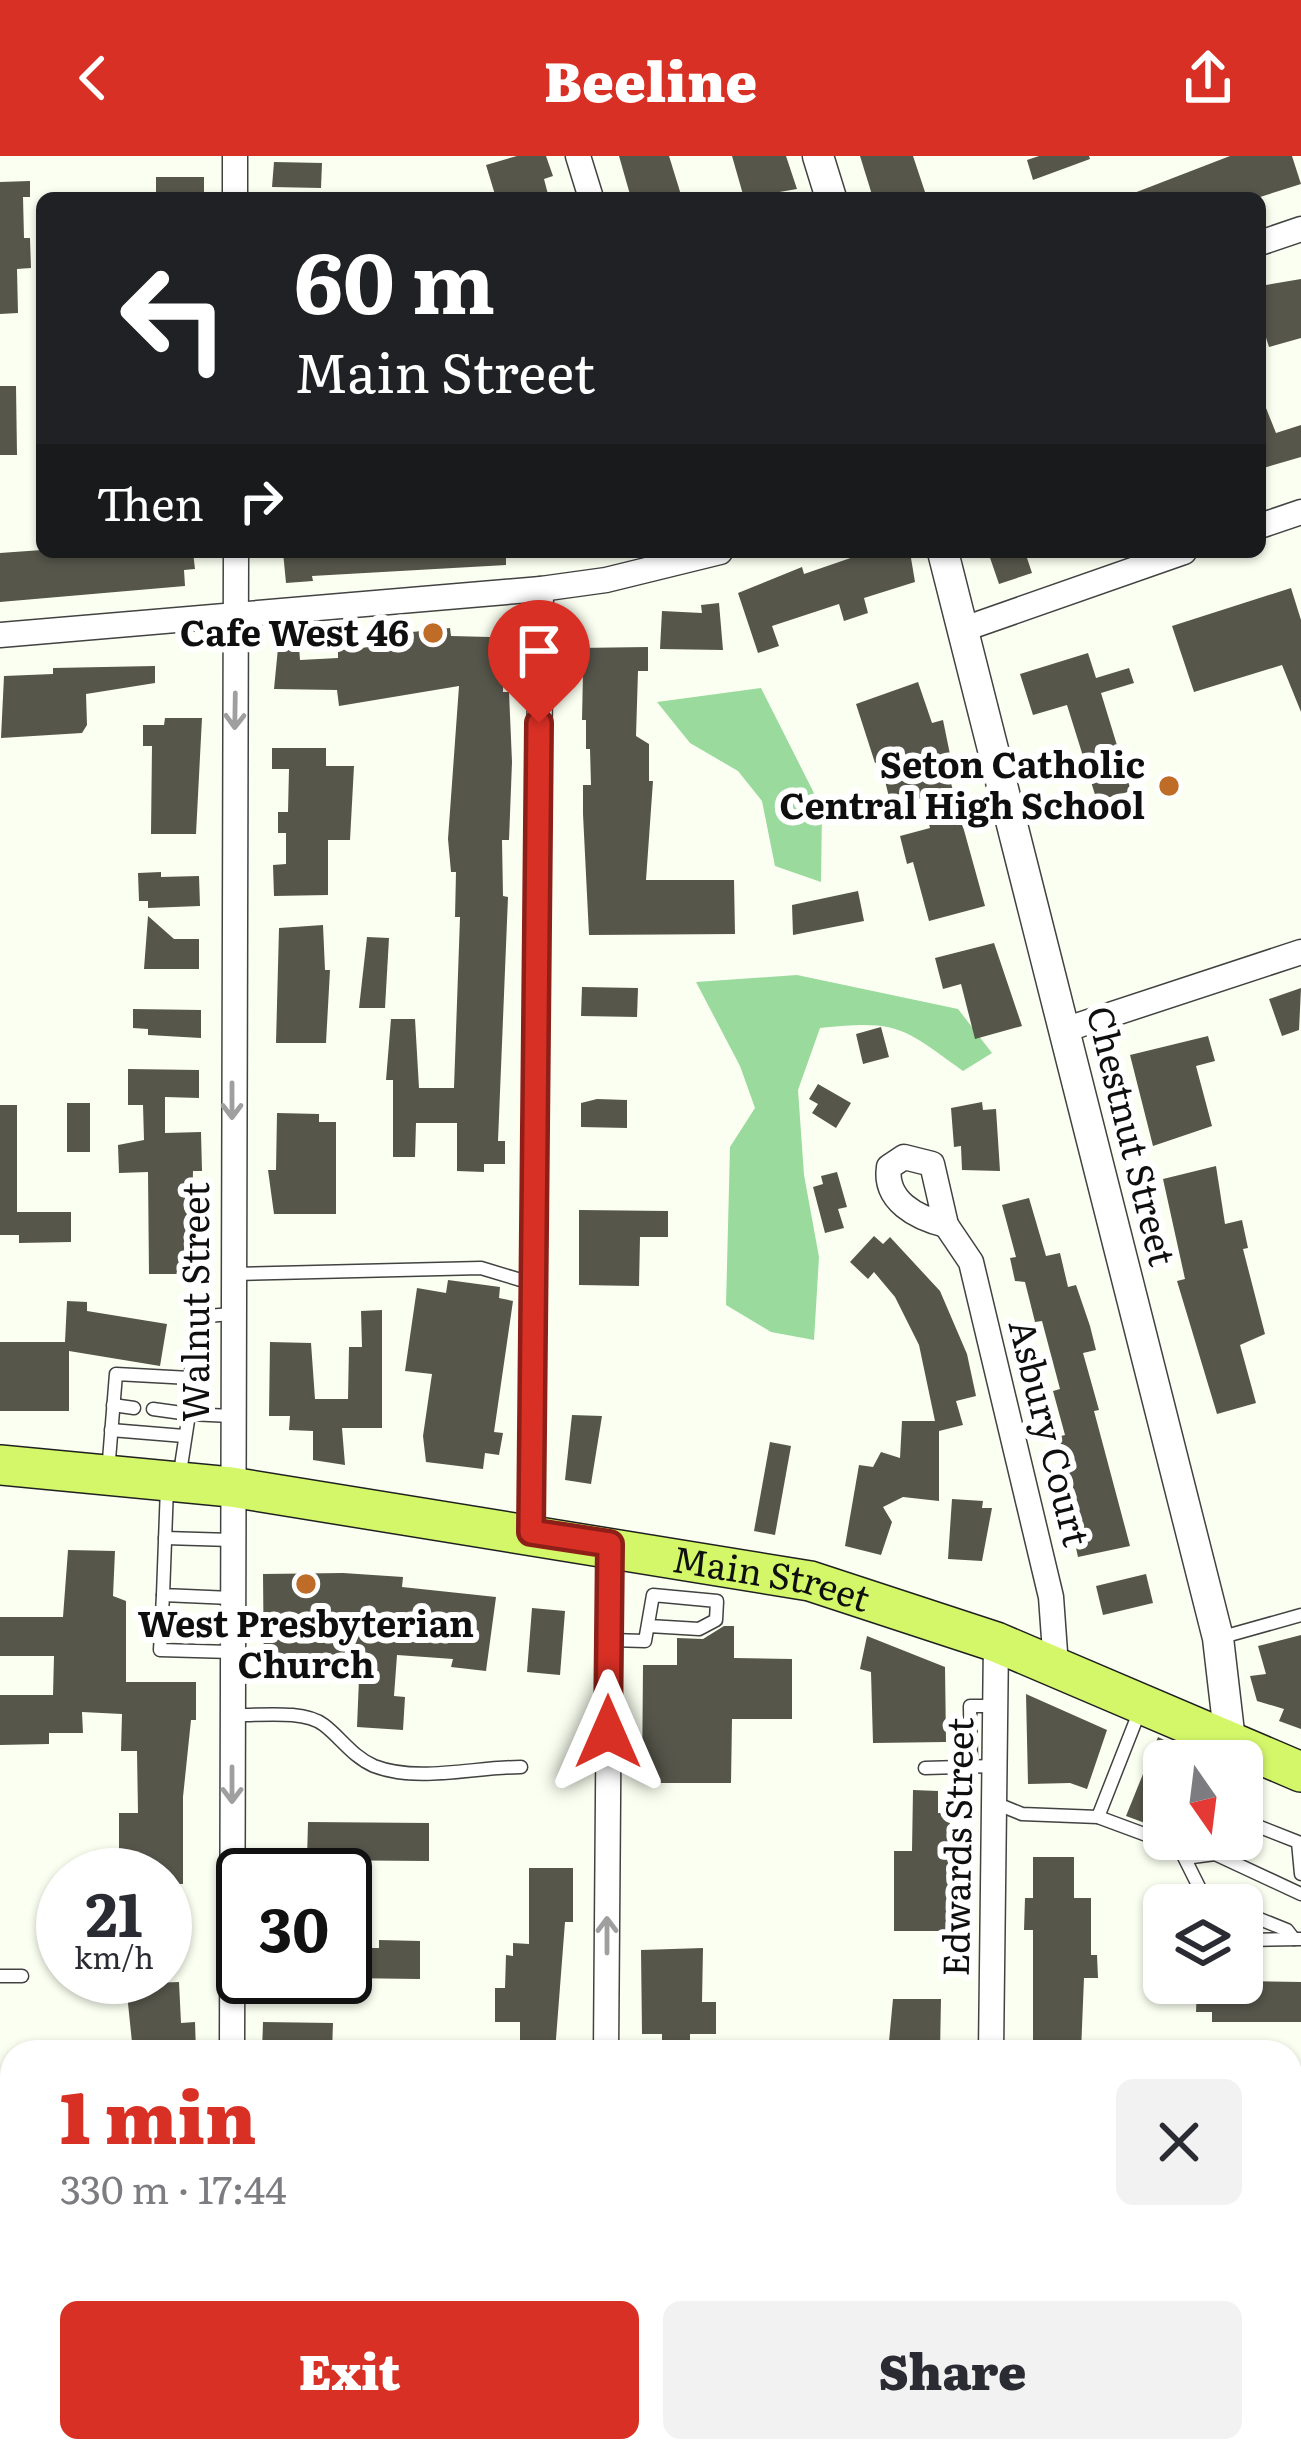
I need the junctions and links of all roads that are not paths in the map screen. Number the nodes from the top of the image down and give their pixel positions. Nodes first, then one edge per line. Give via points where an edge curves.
1 (236, 156) edge
2 (578, 156) edge
3 (818, 156) edge
4 (235, 192) edge
5 (589, 192) edge
6 (829, 192) edge
7 (1301, 230) edge
8 (1266, 241) edge
9 (1301, 512) edge
10 (1266, 524) edge
11 (236, 558) edge
12 (694, 558) edge
13 (945, 558) edge
14 (1167, 558) edge
15 (541, 589) junction
16 (237, 617) junction
17 (964, 629) junction
18 (0, 635) edge
19 (1301, 952) edge
20 (1064, 1030) junction
21 (946, 1225) dead end
22 (232, 1274) junction
23 (535, 1284) junction
24 (232, 1314) junction
25 (190, 1378) junction
26 (113, 1405) junction
27 (134, 1408) dead end
28 (153, 1409) dead end
29 (188, 1414) junction
30 (231, 1417) junction
31 (111, 1430) junction
32 (184, 1436) junction
33 (0, 1465) edge
34 (108, 1472) junction
35 (173, 1480) junction
36 (231, 1487) junction
37 (531, 1532) junction
38 (165, 1538) junction
39 (231, 1540) junction
40 (610, 1544) junction
41 (658, 1554) junction
42 (719, 1583) junction
43 (164, 1595) junction
44 (653, 1595) junction
45 (231, 1598) junction
46 (1301, 1615) edge
47 (649, 1626) junction
48 (1217, 1638) junction
49 (609, 1640) junction
50 (996, 1642) junction
51 (230, 1652) junction
52 (1056, 1666) junction
53 (1143, 1703) junction
54 (232, 1715) junction
55 (1210, 1740) edge
56 (1229, 1740) edge
57 (1263, 1761) edge
58 (983, 1766) junction
59 (521, 1767) dead end
60 (925, 1768) dead end
61 (1301, 1772) edge
62 (994, 1803) junction
63 (1098, 1816) junction
64 (1263, 1828) edge
65 (1143, 1833) edge
66 (1228, 1860) edge
67 (1301, 1874) edge
68 (1301, 1894) edge
69 (1263, 1920) edge
70 (1298, 1939) edge
71 (1263, 1940) edge
72 (0, 1976) edge
73 (22, 1976) dead end
74 (232, 2040) edge
75 (606, 2040) edge
76 (991, 2040) edge

1 - 4 street
2 - 5 street
3 - 6 street
7 - 8 street
9 - 10 street
11 - 16 street, Walnut Street
12 - 15 street
13 - 17 street, Chestnut Street
14 - 17 street
15 - 16 street
15 - 23 street
16 - 18 street
16 -> 22 street, Walnut Street
17 - 20 street, Chestnut Street
19 - 20 street
20 - 48 street, Chestnut Street
21 - 52 street, Asbury Court via 971,1262 1052,1597
22 - 23 lane via 481,1268
22 - 24 street, Walnut Street
23 - 37 street
24 - 25 lane via 194,1317
24 - 30 street, Walnut Street
25 - 26 lane via 116,1374
25 - 29 lane
26 - 27 lane
26 - 31 lane
28 - 29 lane
29 - 30 lane
29 - 32 lane
30 - 36 street, Walnut Street
31 - 32 lane
31 - 34 lane
32 - 35 lane
33 - 34 main road, Main Street
34 - 35 main road, Main Street
35 - 36 main road, Main Street
35 - 38 lane
36 - 37 main road, Main Street
36 - 39 street, Walnut Street
37 - 40 main road, Main Street
38 - 39 lane
38 - 43 lane
39 - 45 street, Walnut Street
40 - 41 main road, Main Street
40 - 49 street
41 - 42 main road, Main Street
41 - 44 lane
42 - 44 lane
42 - 47 lane via 716,1620 699,1629
42 - 50 main road, Main Street via 810,1581
43 - 45 lane
43 - 51 lane via 160,1650
44 - 47 lane
45 - 51 street, Walnut Street
46 - 48 lane
47 - 49 lane via 645,1641
48 - 56 street, Chestnut Street
75 -> 49 street
50 - 52 main road, Main Street
50 - 58 street, Edwards Street
51 - 54 street, Walnut Street
52 - 53 main road, Main Street
53 - 55 main road, Main Street
53 - 63 lane
54 - 59 lane via 306,1718 374,1766 413,1775
54 -> 74 street, Walnut Street
57 - 61 main road, Main Street
58 - 60 lane
58 - 62 street, Edwards Street
62 - 63 lane via 1022,1814
62 - 76 street, Edwards Street
63 - 65 lane
64 - 67 lane via 1298,1842
66 - 68 lane
69 - 70 lane
70 - 71 lane
72 - 73 lane

